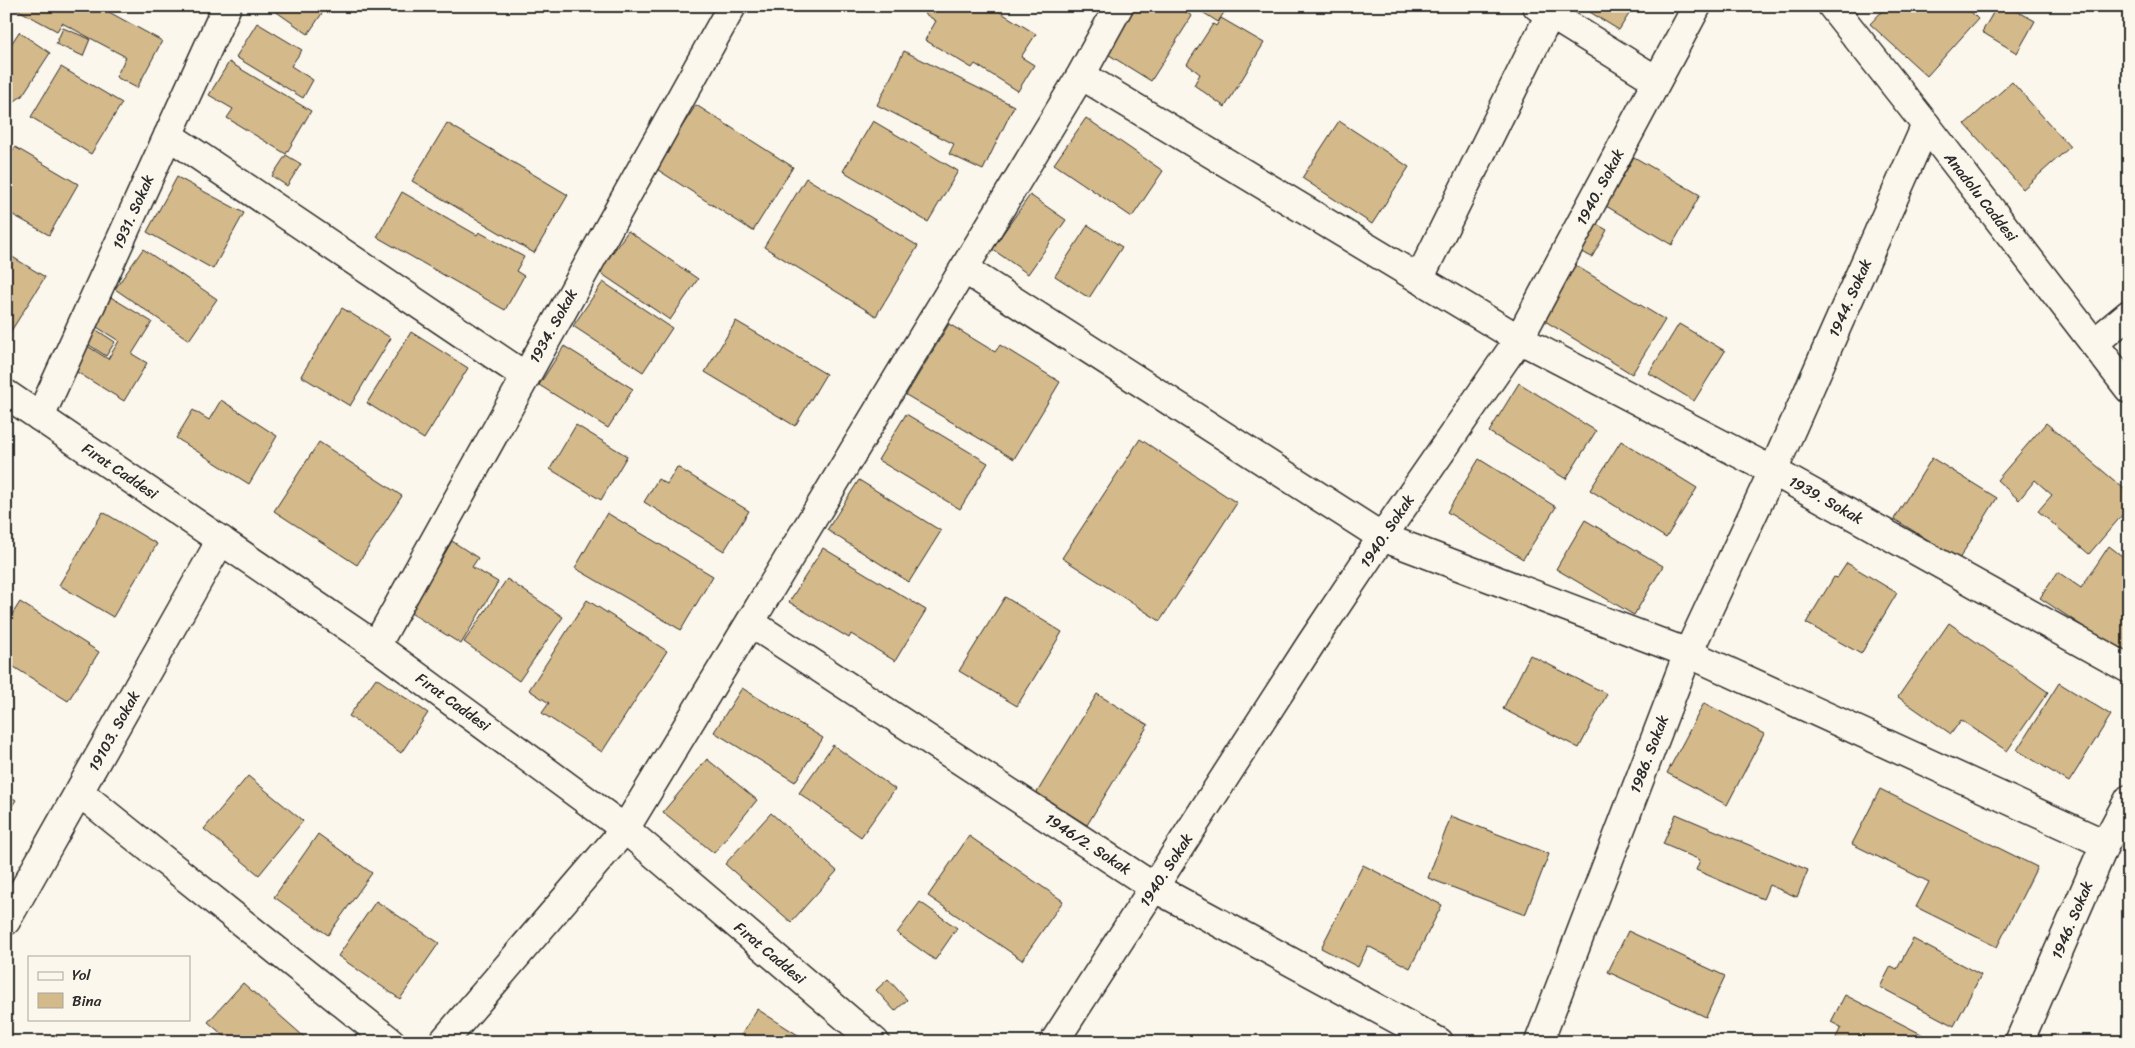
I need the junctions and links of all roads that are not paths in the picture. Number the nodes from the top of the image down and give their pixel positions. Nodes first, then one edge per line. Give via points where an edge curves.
1 (226, 6) edge
2 (732, 6) edge
3 (1120, 6) edge
4 (1697, 6) edge
5 (1832, 6) edge
6 (1544, 10) edge
7 (1081, 75) junction
8 (1656, 80) junction
9 (1926, 125) junction
10 (168, 135) junction
11 (964, 269) junction
12 (1418, 279) junction
13 (2129, 314) edge
14 (1519, 340) junction
15 (2094, 343) junction
16 (525, 376) junction
17 (2129, 390) edge
18 (6, 394) edge
19 (40, 417) junction
20 (1773, 471) junction
21 (1382, 537) junction
22 (220, 540) junction
23 (751, 623) junction
24 (376, 646) junction
25 (1688, 652) junction
26 (2129, 669) edge
27 (79, 792) junction
28 (2129, 799) edge
29 (625, 829) junction
30 (2105, 844) junction
31 (1155, 888) junction
32 (6, 921) edge
33 (391, 1042) edge
34 (443, 1042) edge
35 (875, 1042) edge
36 (1054, 1042) edge
37 (1439, 1042) edge
38 (1538, 1042) edge
39 (2020, 1042) edge

1 - 10 street, 1931. Sokak
2 - 16 street, 1934. Sokak
3 - 7 street
4 - 8 street, 1940. Sokak
5 - 9 street, Anadolu Caddesi
6 - 8 street
6 - 12 street
7 - 11 street
7 - 12 street, 1939. Sokak
8 - 14 street, 1940. Sokak
9 - 15 street, Anadolu Caddesi
9 - 20 street, 1944. Sokak
10 - 16 street
10 - 19 street, 1931. Sokak
11 - 21 street
11 - 23 street
12 - 14 street, 1939. Sokak
13 - 15 street
14 - 20 street, 1939. Sokak
14 - 21 street, 1940. Sokak
15 - 17 street, Anadolu Caddesi
16 - 24 street, 1934. Sokak
18 - 19 street, Fırat Caddesi
19 - 22 street, Fırat Caddesi
20 - 25 street, 1986. Sokak
20 - 26 street, 1939. Sokak
21 - 25 street
21 - 31 street, 1940. Sokak
22 - 24 street, Fırat Caddesi
22 - 27 street, 19103. Sokak
23 - 29 street
23 - 31 street, 1946/2. Sokak
24 - 29 street, Fırat Caddesi
25 - 30 street
25 - 38 street, 1986. Sokak
27 - 32 street, 19103. Sokak
27 - 33 street
28 - 30 street, 1946. Sokak
29 - 34 street
29 - 35 street, Fırat Caddesi
30 - 39 street, 1946. Sokak
31 - 36 street, 1940. Sokak
31 - 37 street, 1946/2. Sokak

